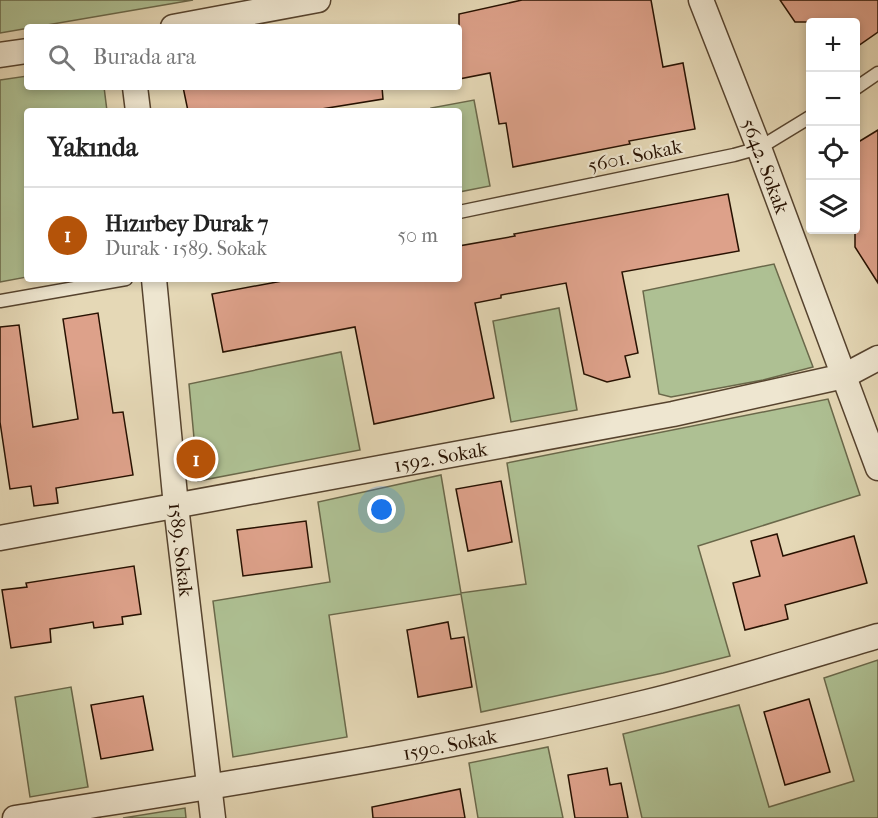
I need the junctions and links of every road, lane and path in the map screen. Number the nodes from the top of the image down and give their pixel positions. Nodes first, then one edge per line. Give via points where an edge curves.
1 (318, 0) edge
2 (701, 0) edge
3 (189, 24) edge
4 (24, 52) edge
5 (0, 56) edge
6 (878, 73) edge
7 (860, 84) edge
8 (135, 90) edge
9 (138, 108) edge
10 (806, 119) edge
11 (759, 148) junction
12 (462, 211) edge
13 (109, 282) edge
14 (154, 282) edge
15 (0, 301) edge
16 (878, 358) edge
17 (844, 375) junction
18 (878, 468) edge
19 (176, 506) junction
20 (0, 538) edge
21 (878, 636) edge
22 (209, 786) junction
23 (15, 818) edge
24 (213, 818) edge

1 - 3 street
2 - 11 street, 5642. Sokak
4 - 5 street
6 - 7 lane
8 - 9 street
10 - 11 lane, 5601. Sokak
11 - 12 lane, 5601. Sokak
11 - 17 street, 5642. Sokak
13 - 15 lane
14 - 19 street, 1589. Sokak
16 - 17 street, 1592. Sokak
17 - 18 street, 5642. Sokak
17 - 19 street, 1592. Sokak via 674,414
19 - 20 street, 1592. Sokak
19 - 22 street, 1589. Sokak
21 - 22 street, 1590. Sokak via 642,703 361,762
22 - 23 street, 1590. Sokak
22 - 24 street, 1589. Sokak

